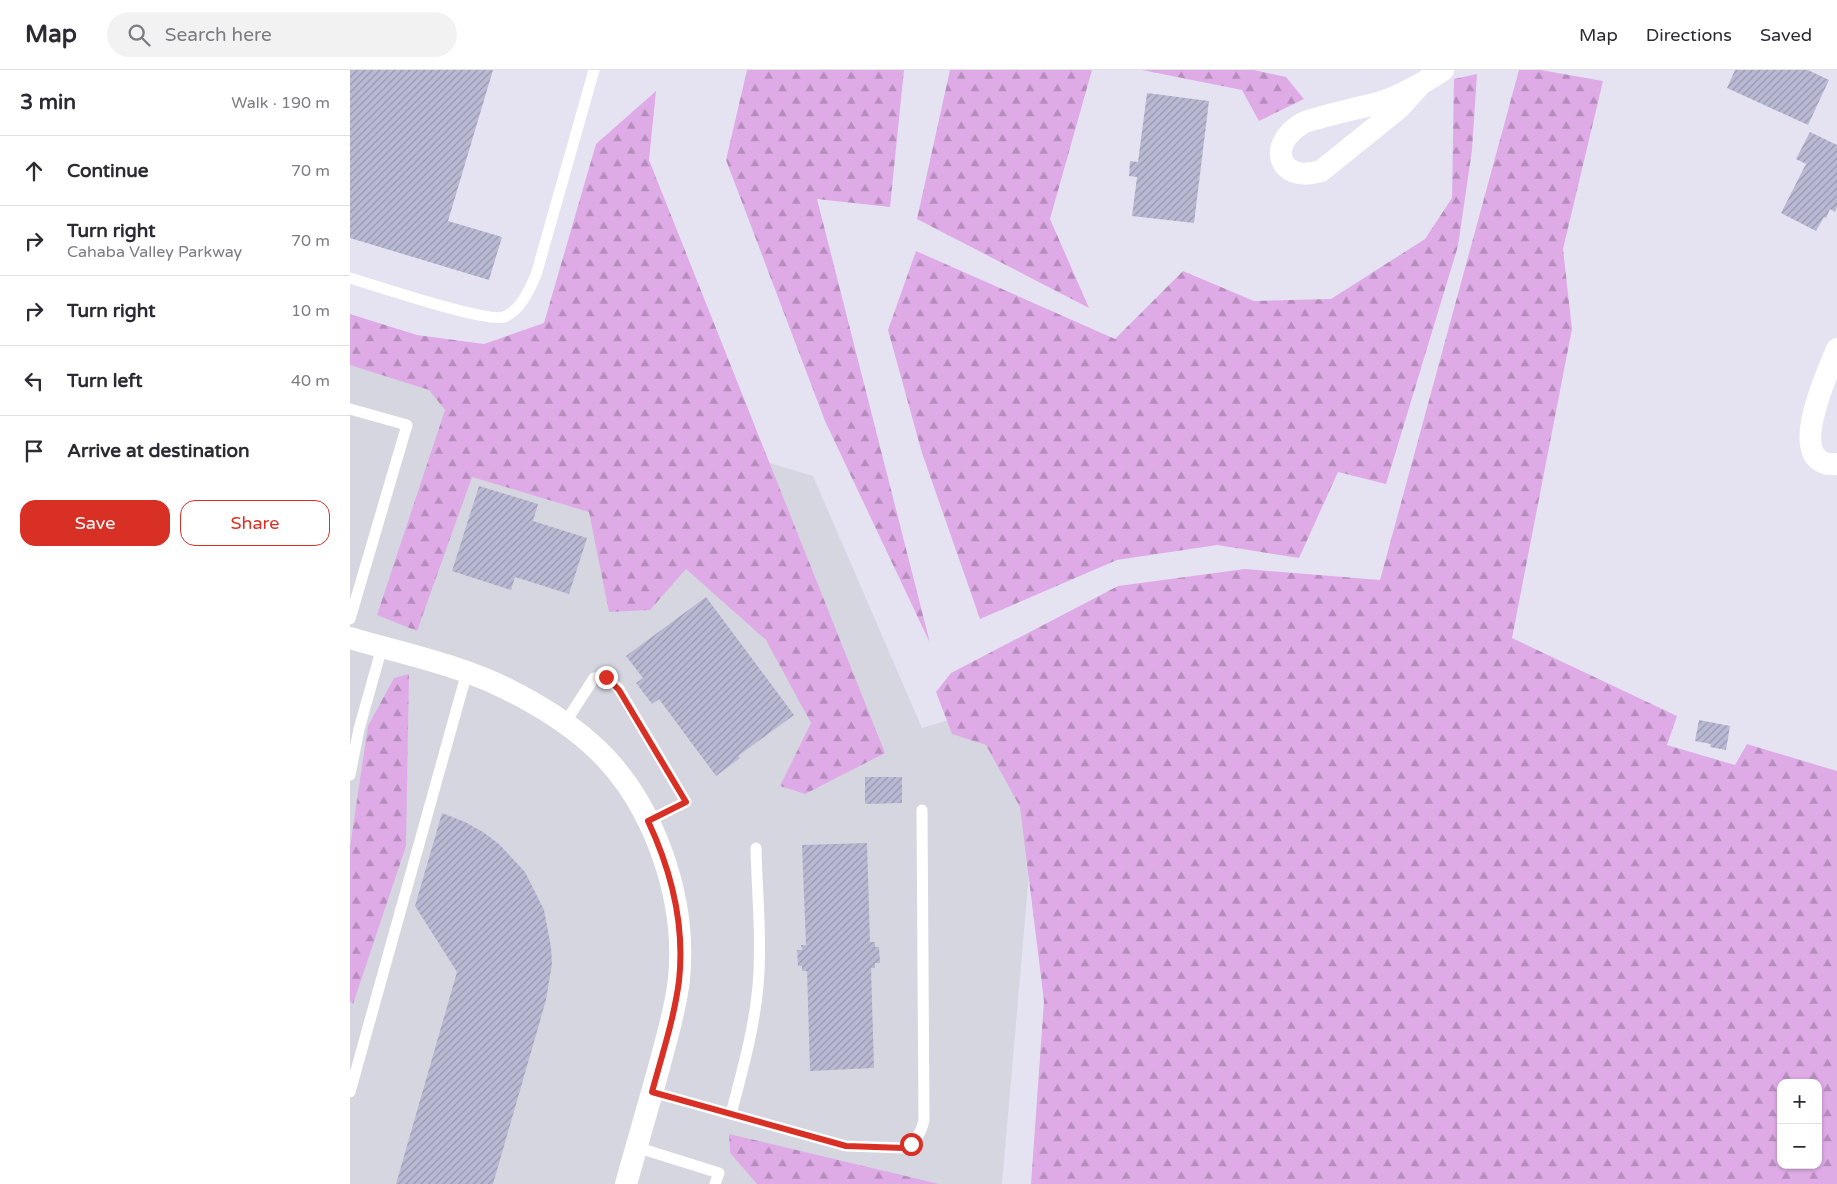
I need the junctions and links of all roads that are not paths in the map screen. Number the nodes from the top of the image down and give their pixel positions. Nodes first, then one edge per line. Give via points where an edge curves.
1 (594, 70) edge
2 (1433, 75) edge
3 (350, 278) edge
4 (1837, 349) edge
5 (350, 408) edge
6 (1837, 464) edge
7 (350, 619) edge
8 (350, 638) edge
9 (382, 647) junction
10 (467, 672) junction
11 (565, 723) junction
12 (350, 775) edge
13 (922, 810) dead end
14 (648, 821) junction
15 (756, 848) dead end
16 (350, 1092) edge
17 (652, 1092) junction
18 (730, 1114) junction
19 (636, 1147) junction
20 (626, 1184) edge
21 (715, 1184) edge

1 - 3 lane via 536,275 522,303 503,317 478,316
2 - 2 street via 1379,102 1304,122 1287,136 1280,157 1287,167 1301,174 1321,170 1377,127
4 - 6 street via 1812,419 1809,441 1817,459 1825,464
5 - 7 lane via 407,425
8 - 9 street
9 - 10 street
9 - 12 lane via 358,729
10 - 11 street via 535,703
10 - 16 lane
11 - 14 street via 614,768
11 - 14 lane via 594,678 606,677 619,690 686,802
13 - 18 lane via 924,1120 917,1139 904,1148 846,1146
14 - 17 street via 670,877 679,940 679,979
15 - 18 lane via 758,986 749,1043
17 - 18 lane
17 - 19 street
19 - 20 street
19 - 21 lane via 718,1173

